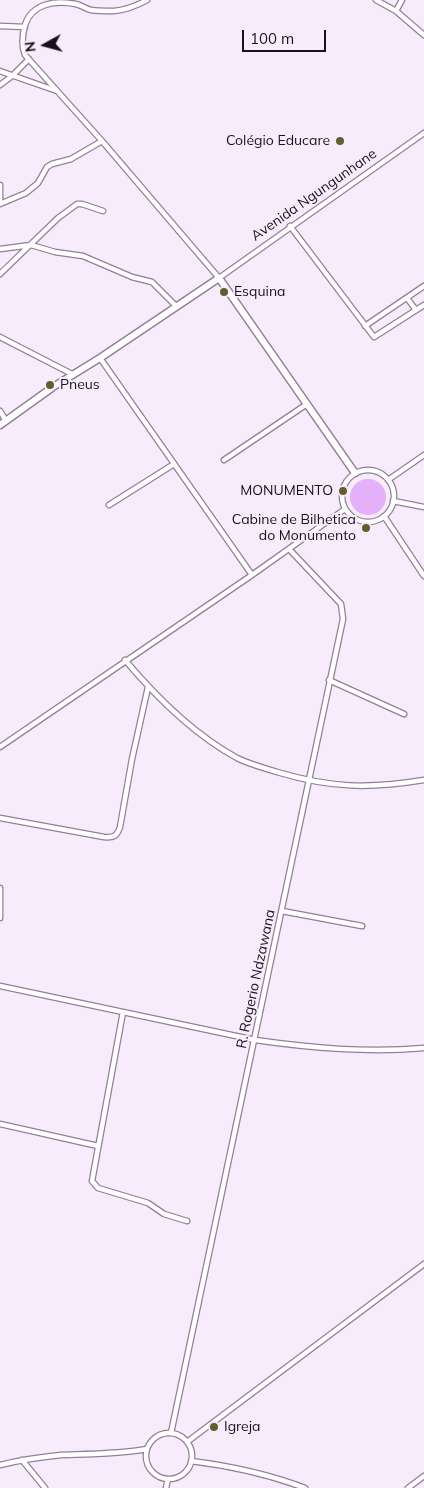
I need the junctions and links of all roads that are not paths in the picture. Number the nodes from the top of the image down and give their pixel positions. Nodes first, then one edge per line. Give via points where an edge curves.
1 (82, 0) edge
2 (147, 0) edge
3 (376, 0) edge
4 (402, 0) edge
5 (76, 4) junction
6 (396, 11) junction
7 (0, 26) edge
8 (25, 27) junction
9 (424, 35) edge
10 (29, 59) junction
11 (0, 71) edge
12 (12, 76) junction
13 (0, 85) edge
14 (58, 91) junction
15 (424, 133) edge
16 (102, 141) junction
17 (0, 185) edge
18 (0, 203) edge
19 (103, 211) dead end
20 (290, 226) junction
21 (31, 245) junction
22 (0, 249) edge
23 (0, 274) edge
24 (219, 278) junction
25 (424, 286) edge
26 (407, 298) junction
27 (424, 305) edge
28 (176, 306) junction
29 (416, 310) junction
30 (365, 326) junction
31 (0, 338) edge
32 (100, 358) junction
33 (72, 374) junction
34 (307, 404) junction
35 (0, 411) edge
36 (3, 423) edge
37 (424, 456) edge
38 (224, 460) dead end
39 (174, 464) junction
40 (355, 473) junction
41 (388, 480) junction
42 (393, 502) junction
43 (109, 506) dead end
44 (424, 507) edge
45 (346, 509) junction
46 (384, 516) junction
47 (289, 549) junction
48 (252, 575) junction
49 (424, 576) edge
50 (125, 660) junction
51 (329, 680) junction
52 (148, 687) junction
53 (404, 714) dead end
54 (0, 747) edge
55 (424, 780) edge
56 (308, 781) junction
57 (0, 818) edge
58 (0, 888) edge
59 (282, 911) junction
60 (0, 918) edge
61 (362, 926) dead end
62 (0, 986) edge
63 (123, 1012) junction
64 (255, 1040) junction
65 (424, 1048) edge
66 (0, 1124) edge
67 (98, 1146) junction
68 (187, 1221) dead end
69 (424, 1264) edge
70 (171, 1433) junction
71 (188, 1442) junction
72 (147, 1448) junction
73 (22, 1460) junction
74 (191, 1461) junction
75 (0, 1465) edge
76 (424, 1476) edge
77 (168, 1479) junction
78 (45, 1488) edge
79 (166, 1488) edge
80 (305, 1488) edge
81 (408, 1488) edge

1 - 5 street
2 - 5 street via 113,11 90,10
3 - 6 street
4 - 6 street
5 - 8 street via 41,5
6 - 9 street
7 - 8 street
8 - 10 street via 22,43
10 - 12 street
10 - 14 street
11 - 12 street
12 - 13 street
12 - 14 street
14 - 16 street
15 - 20 street, Avenida Ngungunhane
16 - 18 street via 71,159 47,167 26,193
16 - 24 street
17 - 18 street
19 - 21 street via 77,204
20 - 24 street, Avenida Ngungunhane
20 - 30 street
21 - 22 street
21 - 23 street
21 - 28 street via 83,256 147,280
24 - 28 street
24 - 34 street
25 - 26 street
26 - 29 street
26 - 30 street
27 - 29 street
28 - 32 street
29 - 30 street via 376,336
31 - 33 street
32 - 33 street
32 - 39 street
33 - 36 street
34 - 38 street
34 - 40 street
35 - 36 street
37 - 41 street
39 - 43 street
39 - 48 street
40 - 41 street via 376,471
40 - 45 street via 342,490
41 - 42 street via 392,486
42 - 44 street
42 - 46 street
45 - 46 street via 350,515 363,521 370,522
45 - 47 street
46 - 49 street
47 - 48 street
47 - 51 street, R. Rogerio Ndzawana via 343,610
48 - 50 street
50 - 52 street
50 - 54 street
51 - 53 street
51 - 56 street, R. Rogerio Ndzawana
52 - 56 street via 183,721 223,750 239,759
52 - 57 street via 116,836 104,837
55 - 56 street via 366,787
56 - 59 street, R. Rogerio Ndzawana
58 - 60 street
59 - 61 street
59 - 64 street, R. Rogerio Ndzawana
62 - 63 street
63 - 64 street
63 - 67 street
64 - 65 street via 348,1050
64 - 70 street, R. Rogerio Ndzawana
66 - 67 street
67 - 68 street via 92,1176 94,1185 148,1203 164,1214
69 - 71 street
70 - 71 street
70 - 72 street via 154,1438
71 - 74 street
72 - 73 street via 132,1452
72 - 77 street via 150,1469 161,1478
73 - 75 street
73 - 78 street
74 - 77 street via 181,1476
74 - 80 street via 254,1472
76 - 81 street
77 - 79 street

